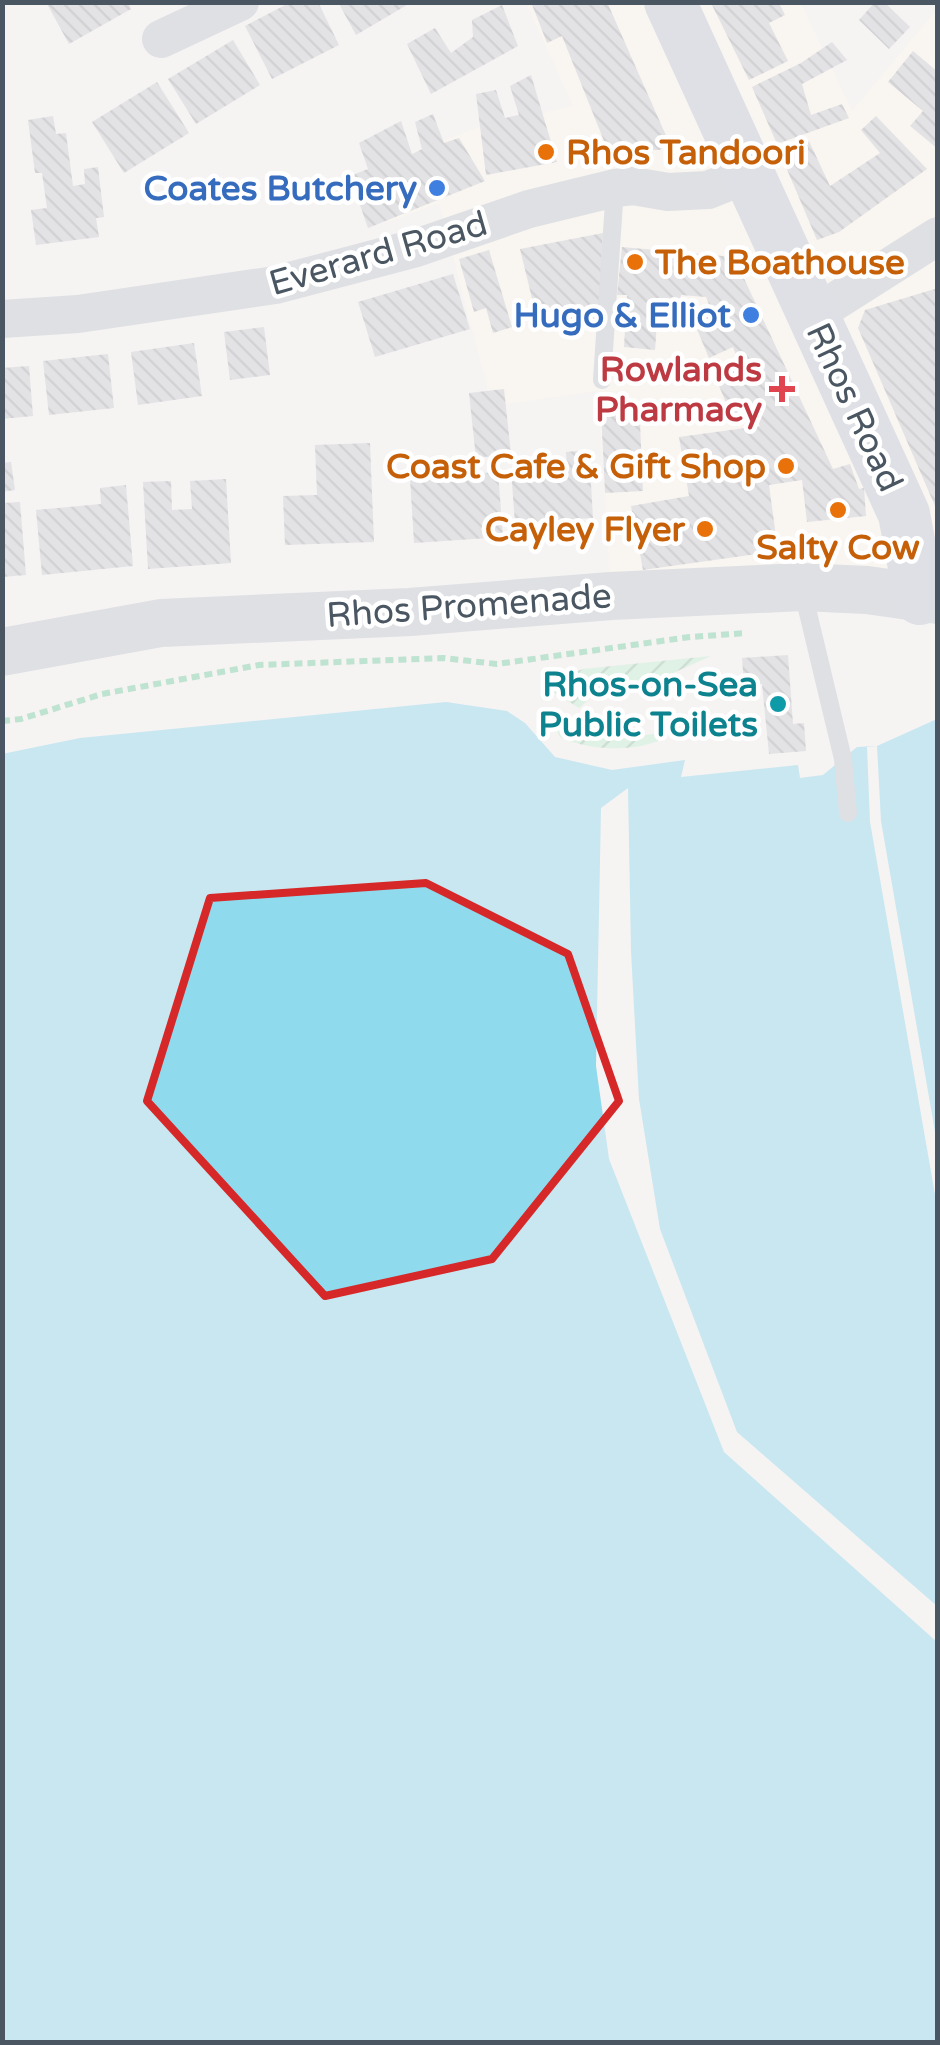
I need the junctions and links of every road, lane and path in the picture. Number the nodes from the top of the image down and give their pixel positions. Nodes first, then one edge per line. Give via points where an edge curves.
1 (240, 2) edge
2 (670, 2) edge
3 (161, 39) dead end
4 (748, 174) junction
5 (616, 188) junction
6 (938, 236) edge
7 (812, 316) junction
8 (2, 319) edge
9 (602, 380) dead end
10 (802, 587) junction
11 (929, 600) edge
12 (752, 632) dead end
13 (2, 652) edge
14 (2, 721) edge
15 (848, 813) dead end

1 - 3 street
2 - 4 main road, Rhos Road
4 - 5 street, Everard Road via 708,190
4 - 7 main road, Rhos Road
5 - 8 street, Everard Road via 275,285
5 - 9 lane
6 - 7 street
7 - 11 main road, Rhos Road via 904,514
10 - 11 street, Rhos Promenade
10 - 13 street, Rhos Promenade via 160,623
10 - 15 lane via 843,758
12 - 14 path via 496,664 443,658 259,665 102,694

